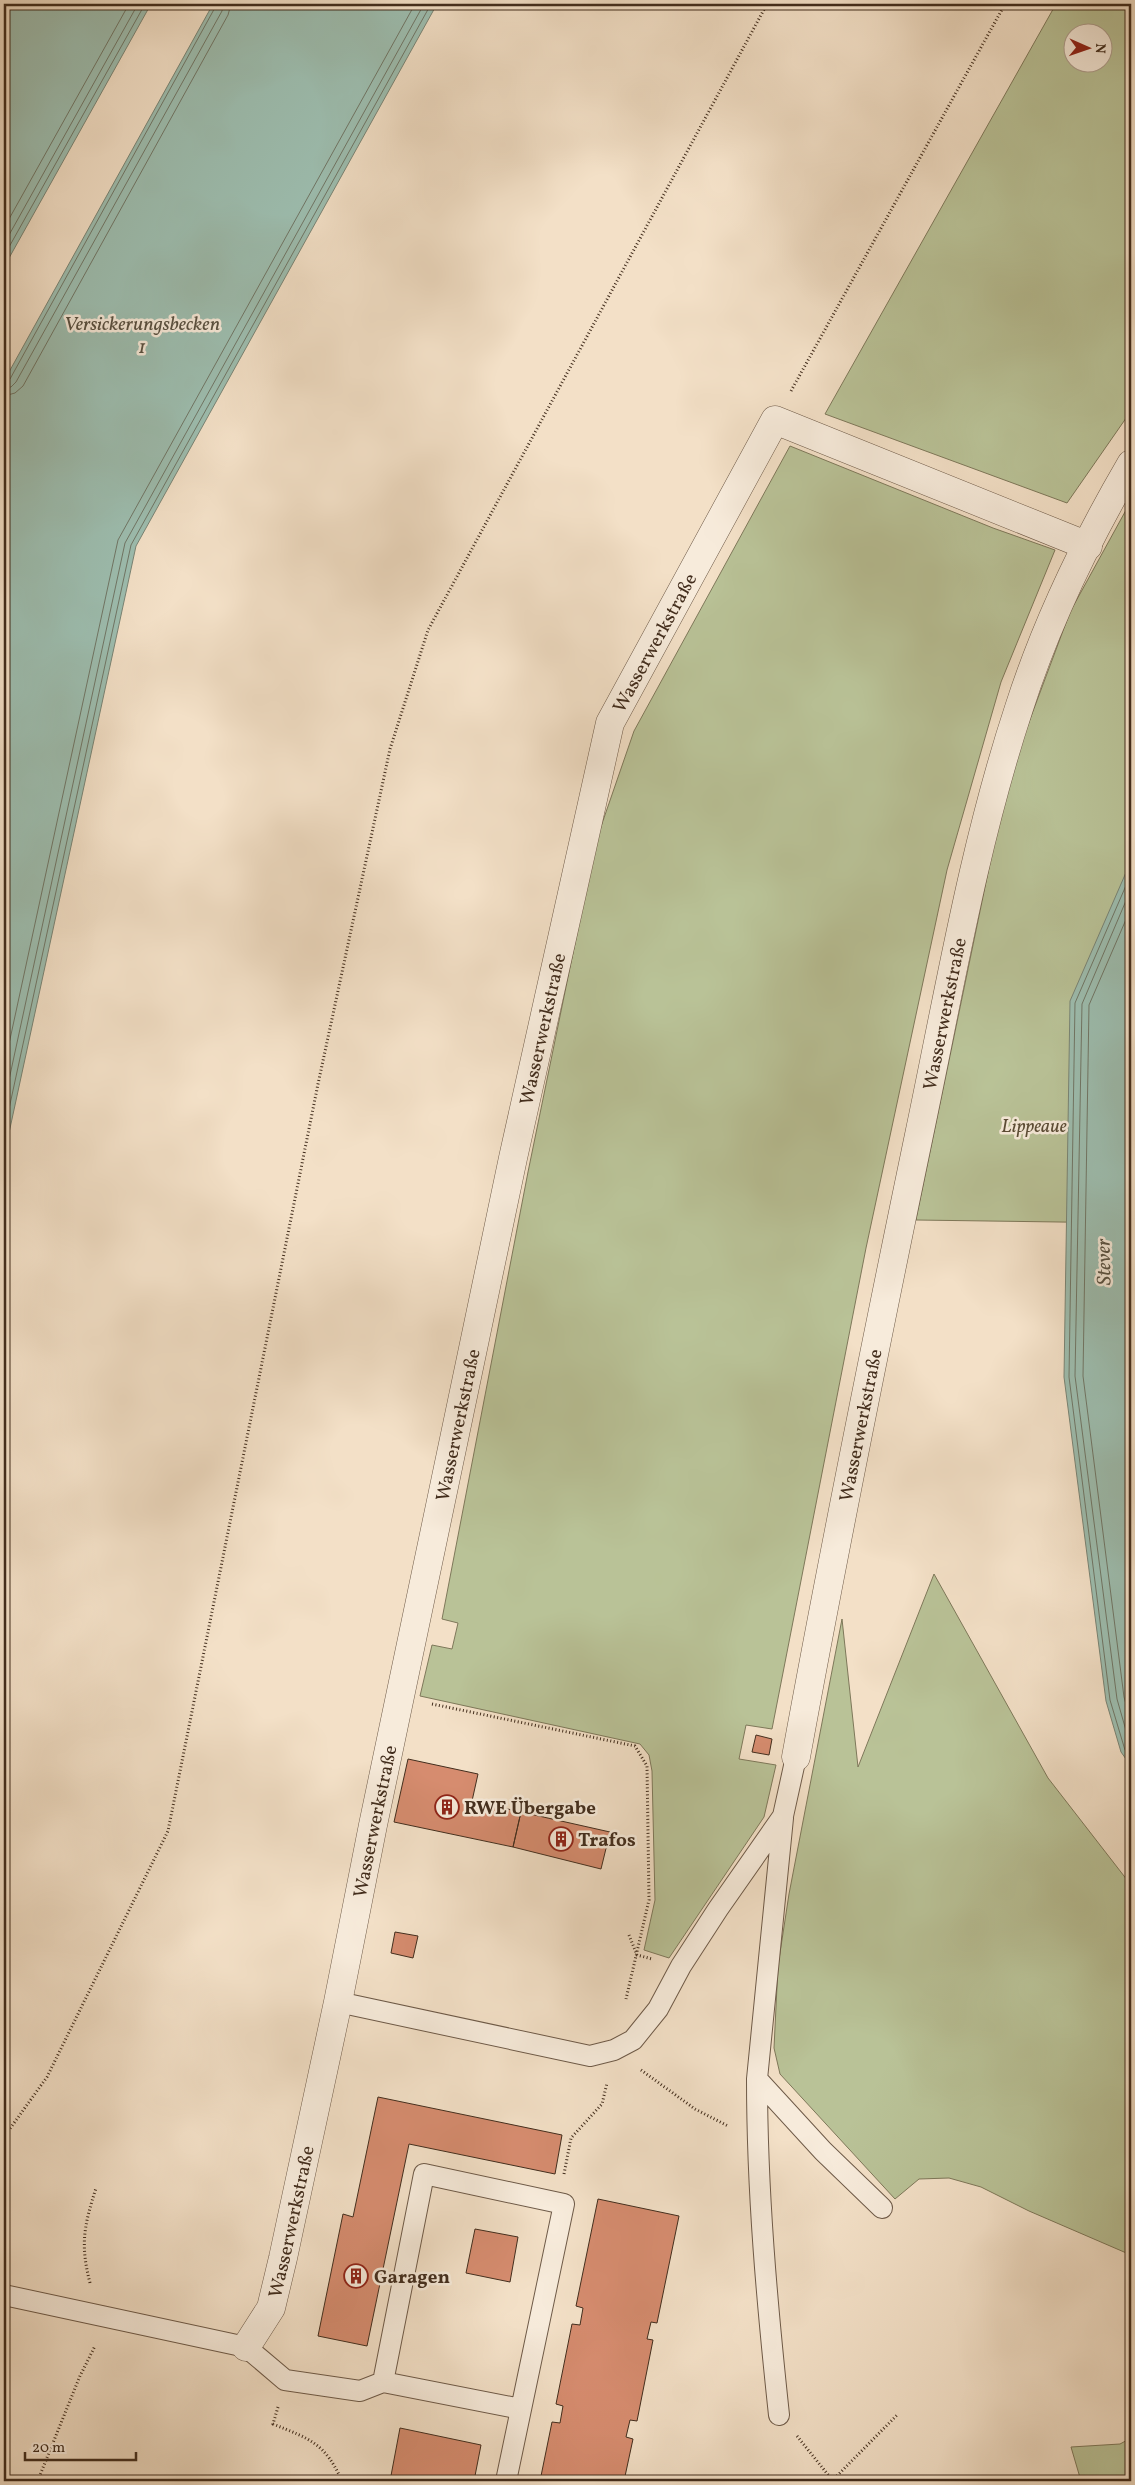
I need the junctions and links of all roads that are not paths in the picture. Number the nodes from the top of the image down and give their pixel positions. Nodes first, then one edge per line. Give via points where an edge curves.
1 (1131, 464) edge
2 (1088, 546) junction
3 (796, 1757) joint
4 (783, 1816) junction
5 (338, 2002) junction
6 (757, 2079) junction
7 (882, 2208) dead end
8 (4, 2295) edge
9 (246, 2347) junction
10 (384, 2382) junction
11 (521, 2409) junction
12 (779, 2414) road end
13 (506, 2481) edge

1 - 2 street, Wasserwerkstraße
2 - 3 street, Wasserwerkstraße via 1062,598 1019,706 980,850 909,1183
2 - 5 street, Wasserwerkstraße via 775,420 610,723 513,1158
3 - 4 lane, Wasserwerkstraße
4 - 5 lane, Wasserwerkstraße via 681,1966 658,2009 633,2040 614,2050 590,2056
4 - 6 lane
5 - 9 street, Wasserwerkstraße via 271,2308
6 - 7 lane via 823,2151
6 - 12 lane via 763,2262
8 - 9 lane
9 - 10 lane via 286,2380 360,2392
10 - 11 lane
10 - 11 lane via 424,2174 564,2204
11 - 13 lane

